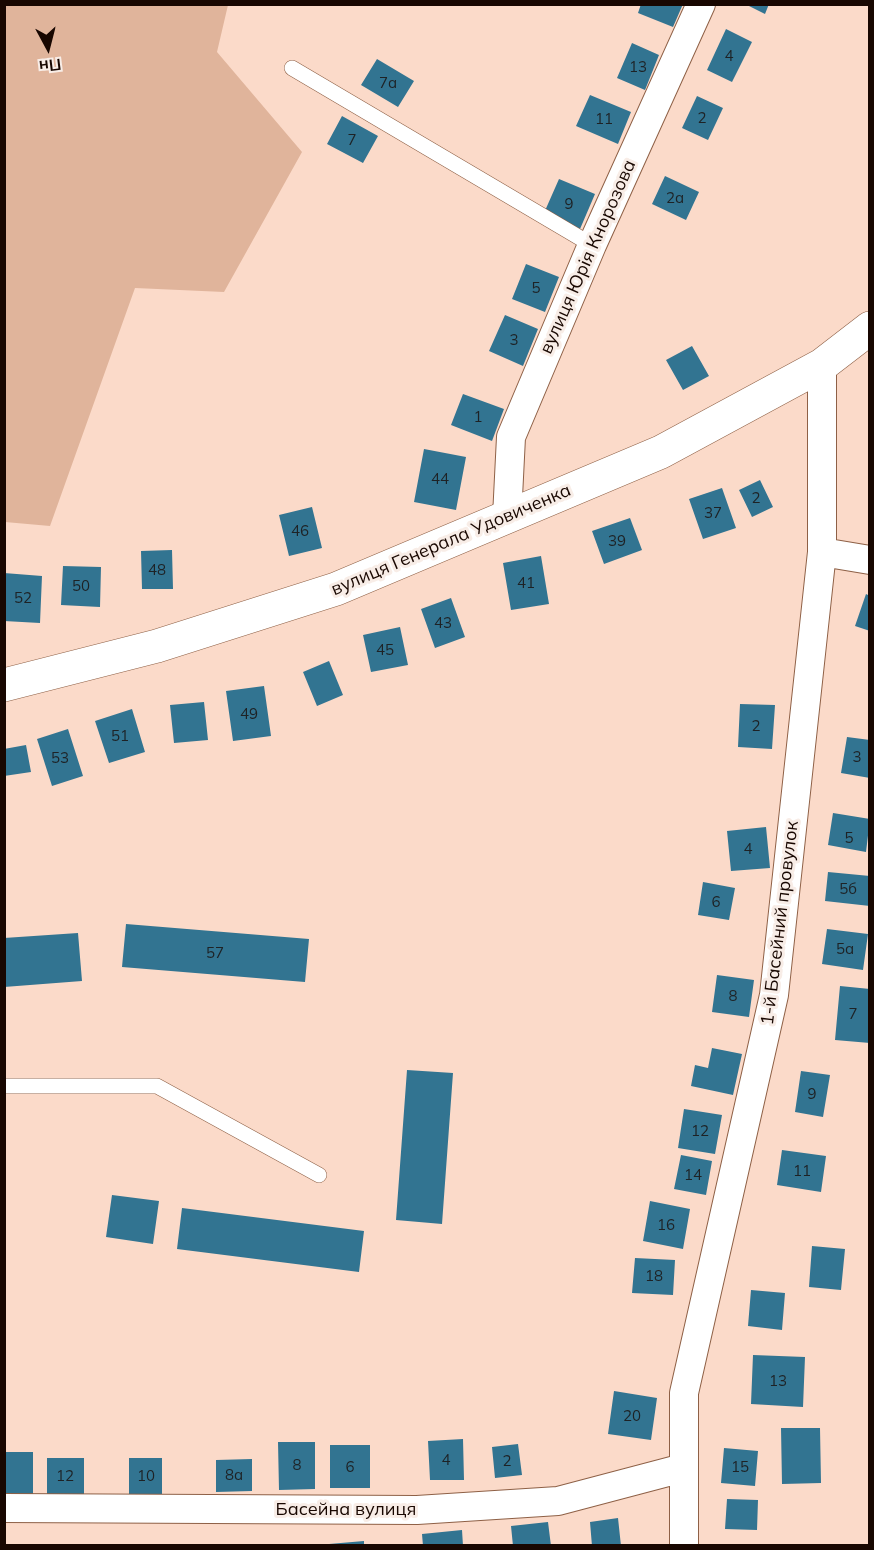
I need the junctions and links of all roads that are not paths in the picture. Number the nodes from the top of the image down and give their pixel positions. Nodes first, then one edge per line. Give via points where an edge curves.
1 (701, 4) edge
2 (292, 68) dead end
3 (592, 245) junction
4 (870, 328) edge
5 (822, 365) junction
6 (507, 517) junction
7 (822, 552) junction
8 (870, 560) edge
9 (4, 685) edge
10 (4, 1086) edge
11 (319, 1175) dead end
12 (683, 1468) junction
13 (4, 1508) edge
14 (684, 1545) edge

1 - 3 street, вулиця Юрія Кнорозова
2 - 3 lane
3 - 6 street, вулиця Юрія Кнорозова via 511,437
4 - 5 main road, вулиця Генерала Удовиченка
5 - 6 main road, вулиця Генерала Удовиченка via 662,453
5 - 7 street, 1-й Басейний провулок
6 - 9 main road, вулиця Генерала Удовиченка via 336,589 157,646
7 - 8 street
7 - 12 street, 1-й Басейний провулок via 774,995 684,1393
10 - 11 lane via 157,1086
12 - 13 street, Басейна вулиця via 558,1501 417,1510
12 - 14 street, 1-й Басейний провулок

